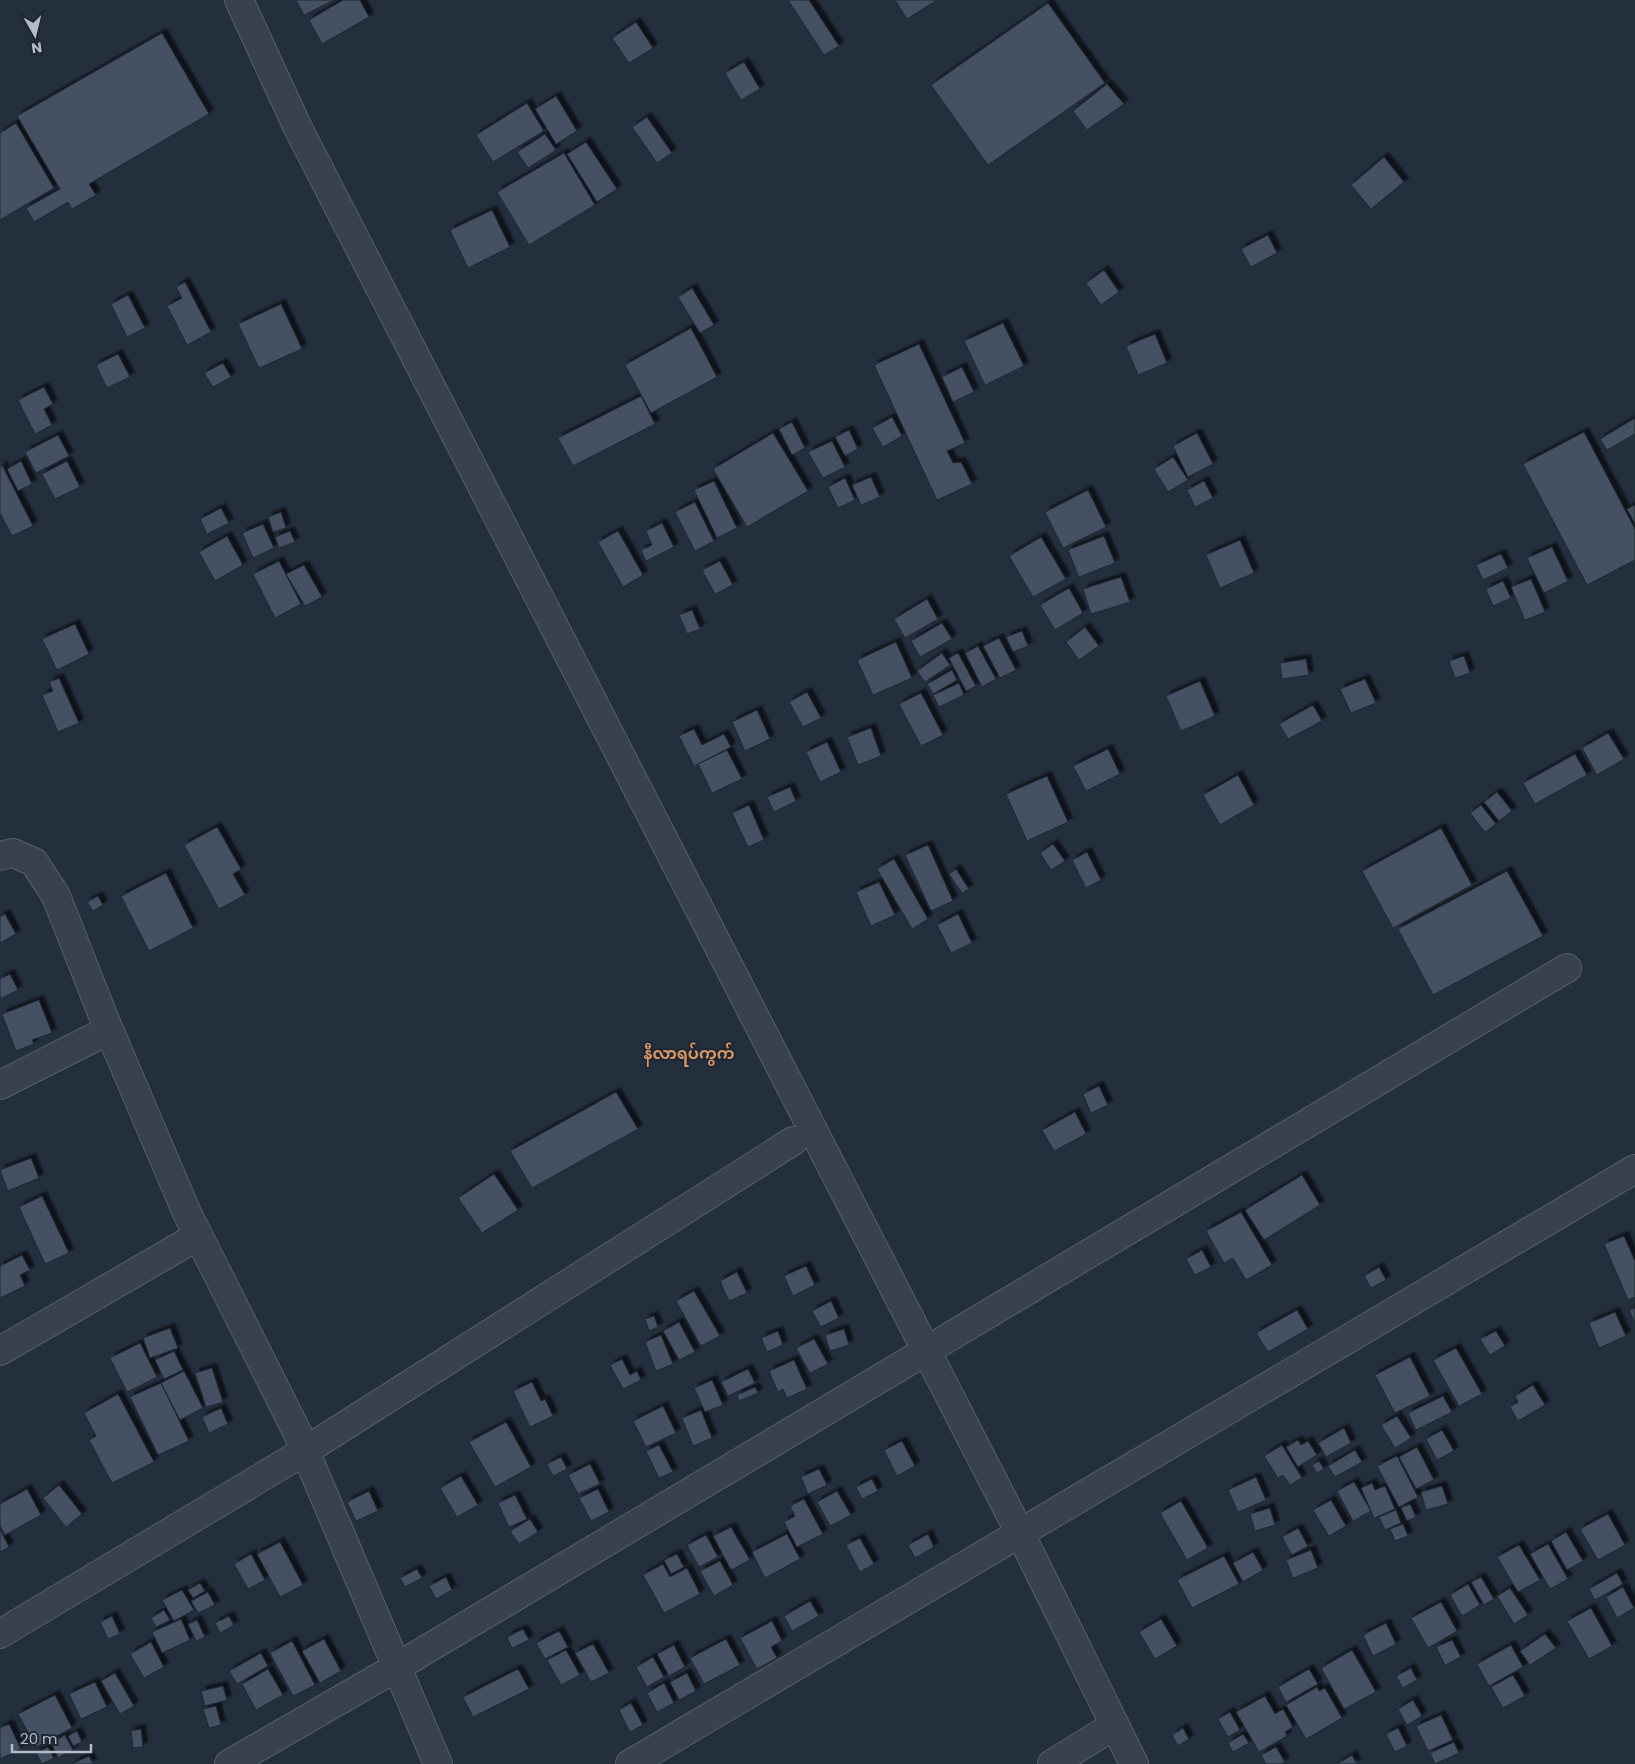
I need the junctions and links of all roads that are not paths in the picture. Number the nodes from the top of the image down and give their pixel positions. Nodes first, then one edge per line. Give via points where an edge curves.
1 (239, 0) edge
2 (0, 856) edge
3 (1567, 968) dead end
4 (109, 1030) junction
5 (0, 1085) edge
6 (792, 1141) dead end
7 (1635, 1169) edge
8 (198, 1236) junction
9 (0, 1351) edge
10 (926, 1351) junction
11 (305, 1451) junction
12 (1020, 1533) junction
13 (0, 1634) edge
14 (397, 1667) junction
15 (1115, 1725) junction
16 (229, 1764) edge
17 (438, 1764) edge
18 (630, 1764) edge
19 (1052, 1764) edge
20 (1134, 1764) edge

1 - 10 street via 303,137
2 - 4 street via 13,852 34,862 56,896
3 - 10 street
4 - 5 street
4 - 8 street
6 - 11 street
7 - 12 street
8 - 9 street
8 - 11 street
10 - 12 street
10 - 14 street
11 - 13 street
11 - 14 street
12 - 15 street
12 - 18 street
14 - 16 street
14 - 17 street
15 - 19 street
15 - 20 street

